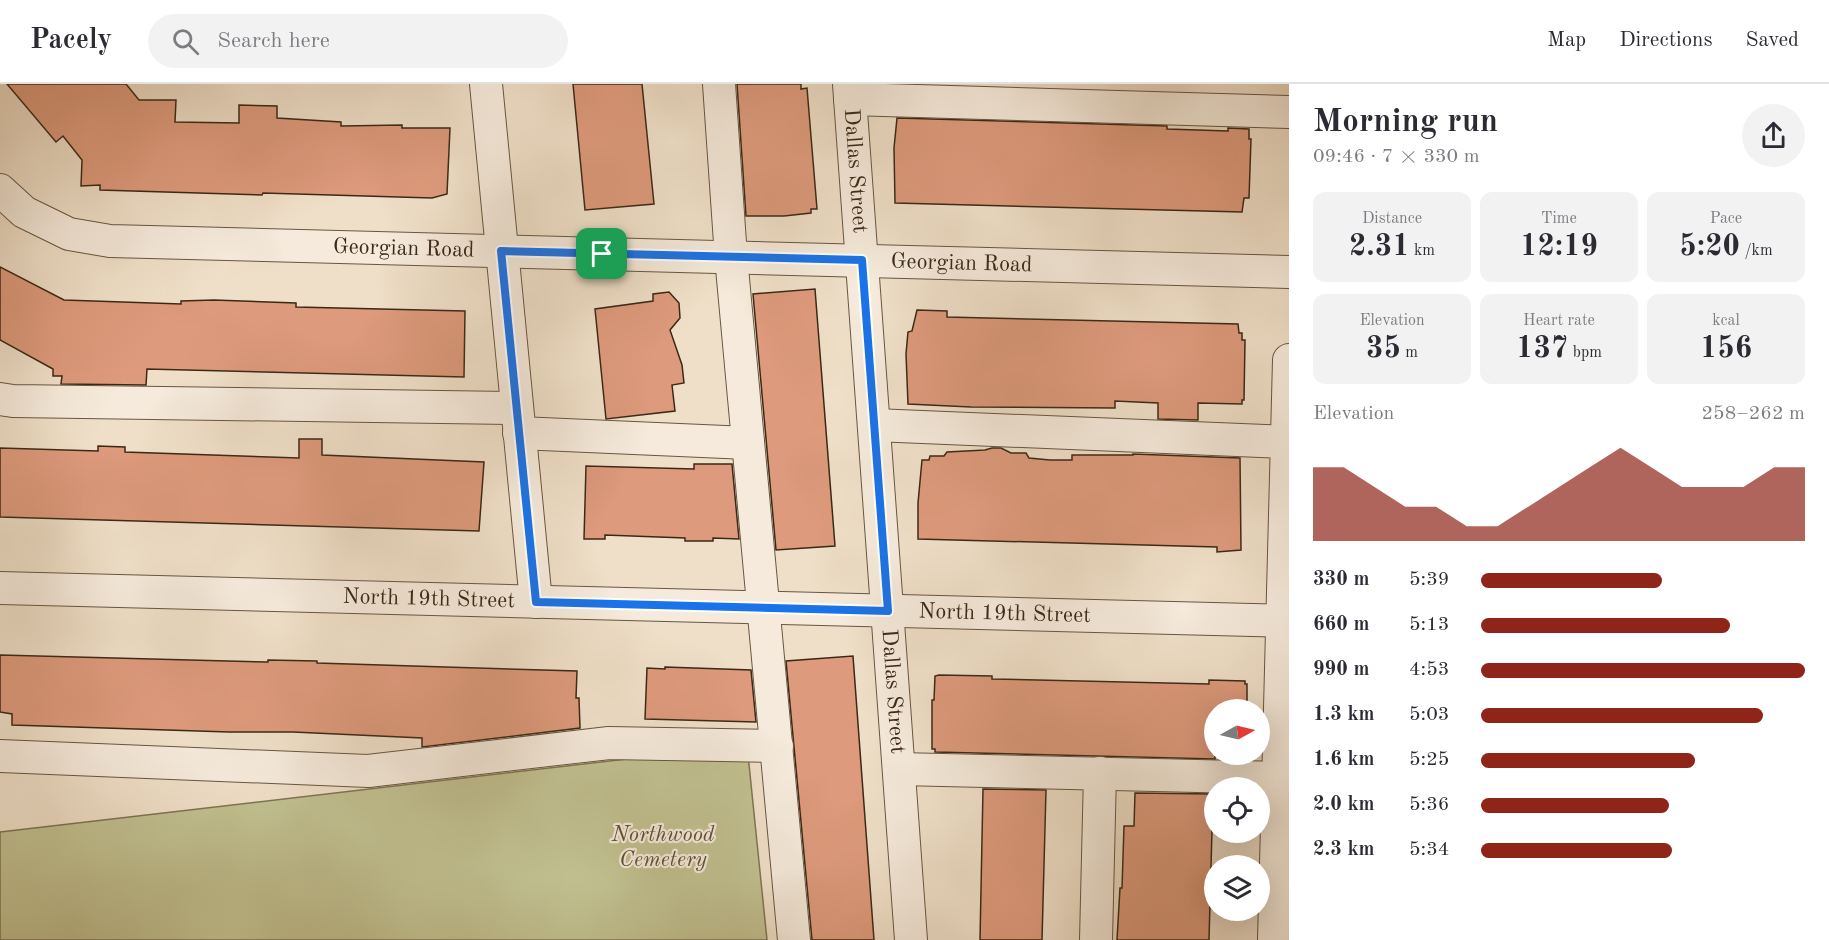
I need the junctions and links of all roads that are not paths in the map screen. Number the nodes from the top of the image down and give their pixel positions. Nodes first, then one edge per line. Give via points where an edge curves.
1 (486, 84) edge
2 (719, 84) edge
3 (850, 92) edge
4 (1289, 112) edge
5 (0, 190) edge
6 (501, 251) junction
7 (731, 257) junction
8 (862, 260) junction
9 (1289, 272) edge
10 (1289, 360) edge
11 (0, 399) edge
12 (518, 421) junction
13 (874, 425) junction
14 (1287, 442) junction
15 (748, 443) junction
16 (0, 588) edge
17 (536, 602) junction
18 (763, 608) junction
19 (888, 611) junction
20 (1286, 621) edge
21 (777, 746) junction
22 (0, 756) edge
23 (899, 769) junction
24 (1100, 773) junction
25 (1278, 778) junction
26 (794, 940) edge
27 (911, 940) edge
28 (1096, 940) edge
29 (1274, 940) edge

1 - 6 street
2 - 7 street
3 - 4 street
3 - 8 street, Dallas Street
5 - 6 street, Georgian Road via 24,212 69,234 110,241
6 - 7 street, Georgian Road
6 - 12 street
7 - 8 street, Georgian Road
7 - 15 street
8 - 9 street, Georgian Road
8 - 13 street, Dallas Street
10 - 14 street
11 - 12 street
12 - 15 street
12 - 17 street
13 - 14 street
13 - 19 street, Dallas Street
14 - 20 street
15 - 18 street
16 - 17 street, North 19th Street
17 - 18 street, North 19th Street
18 - 19 street, North 19th Street
18 - 21 street
19 - 20 street, North 19th Street
19 - 23 street, Dallas Street
20 - 25 street
21 - 22 street via 609,743 368,771
21 - 26 street
23 - 24 street
23 - 27 street, Dallas Street
24 - 25 street
24 - 28 street
25 - 29 street

